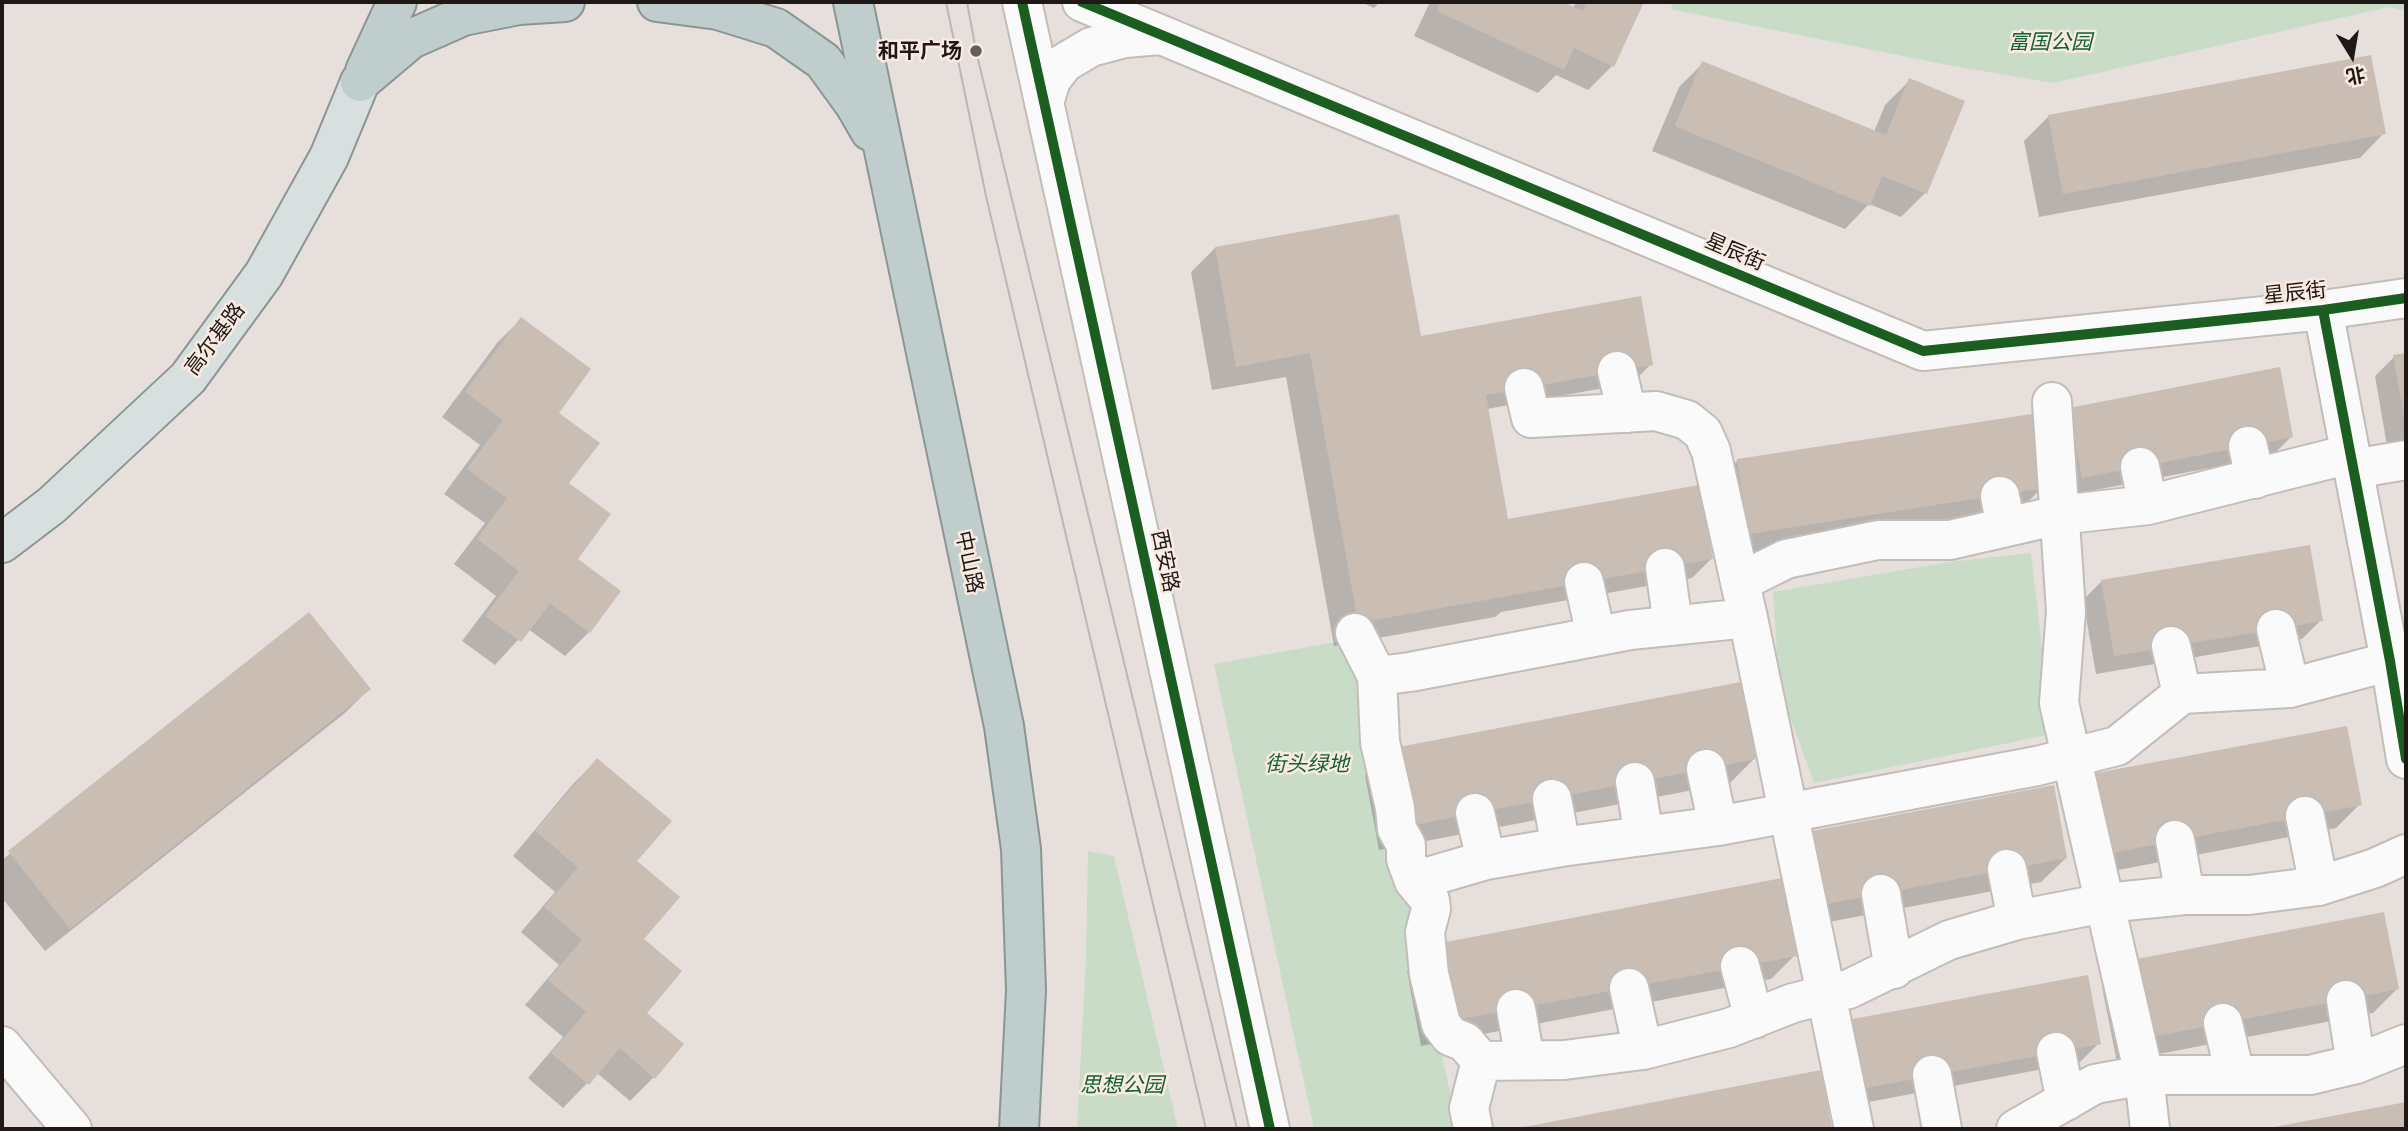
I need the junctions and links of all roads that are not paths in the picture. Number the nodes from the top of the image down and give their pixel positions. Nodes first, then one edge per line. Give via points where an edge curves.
1 (397, 2) edge
2 (565, 2) edge
3 (656, 2) edge
4 (853, 2) edge
5 (1022, 2) edge
6 (1082, 2) edge
7 (1162, 35) junction
8 (360, 82) junction
9 (1044, 103) junction
10 (885, 157) junction
11 (2406, 298) edge
12 (2323, 310) junction
13 (1617, 371) dead end
14 (1524, 388) dead end
15 (2052, 402) dead end
16 (1627, 413) junction
17 (2406, 460) edge
18 (2352, 462) junction
19 (2140, 467) dead end
20 (2148, 505) junction
21 (2059, 515) junction
22 (2, 543) edge
23 (1665, 568) dead end
24 (1584, 582) dead end
25 (1744, 600) junction
26 (1673, 625) junction
27 (2276, 629) dead end
28 (1355, 633) dead end
29 (1595, 636) junction
30 (2171, 646) dead end
31 (2398, 659) edge
32 (1377, 676) junction
33 (2290, 688) junction
34 (2182, 694) junction
35 (2071, 757) junction
36 (2406, 759) edge
37 (1706, 769) dead end
38 (1635, 782) dead end
39 (1552, 799) dead end
40 (1788, 812) junction
41 (1475, 813) dead end
42 (2305, 816) dead end
43 (1718, 826) junction
44 (1644, 836) junction
45 (2175, 840) dead end
46 (1561, 847) junction
47 (2406, 854) edge
48 (1486, 860) junction
49 (2007, 869) dead end
50 (1414, 881) junction
51 (2319, 886) junction
52 (1881, 894) dead end
53 (2185, 895) junction
54 (2105, 903) junction
55 (2017, 920) junction
56 (1740, 966) dead end
57 (1894, 969) junction
58 (1629, 988) dead end
59 (1826, 995) junction
60 (2346, 1000) dead end
61 (1516, 1009) dead end
62 (1755, 1019) junction
63 (2223, 1023) dead end
64 (2406, 1044) edge
65 (2, 1046) edge
66 (1643, 1050) junction
67 (2056, 1052) dead end
68 (1525, 1060) junction
69 (1481, 1061) junction
70 (2356, 1064) junction
71 (1932, 1075) dead end
72 (2144, 1075) junction
73 (2235, 1075) junction
74 (2066, 1101) junction
75 (72, 1129) edge
76 (1019, 1129) edge
77 (1270, 1129) edge
78 (1473, 1129) edge
79 (1854, 1129) edge
80 (1942, 1129) edge
81 (2016, 1129) edge
82 (2150, 1129) edge

1 - 8 highway
2 - 8 highway via 463,16 411,38
3 - 10 highway via 718,10 776,28 823,61
4 - 10 highway, 中山路
5 - 9 street, 西安路
6 - 7 street, 星辰街
7 - 9 street via 1091,47 1065,63 1051,80
7 - 12 street, 星辰街 via 1923,351
8 - 22 main road, 高尔基路 via 330,157 264,274 188,378 52,505
9 - 77 street, 西安路
10 - 76 highway, 中山路 via 1003,726 1021,849 1026,990
11 - 12 street, 星辰街
12 - 18 street
13 - 16 street
14 - 16 street via 1531,418
15 - 21 street
16 - 25 street via 1656,411 1687,420 1703,433
17 - 18 street
18 - 20 street via 2252,463
18 - 31 street
19 - 20 street
20 - 21 street
21 - 25 street via 2003,511 1950,540 1909,525 1878,540 1817,538 1786,559
21 - 35 street via 2066,611 2059,703
23 - 26 street
24 - 29 street
25 - 26 street
25 - 40 street
26 - 29 street
27 - 33 street
28 - 32 street
29 - 32 street
30 - 34 street
31 - 33 street
31 - 36 street
32 - 50 street via 1380,742 1396,829 1406,845
33 - 34 street
34 - 35 street via 2117,747
35 - 40 street
35 - 54 street
37 - 43 street
38 - 44 street
39 - 46 street
40 - 43 street
40 - 59 street
41 - 48 street
42 - 51 street
43 - 44 street
44 - 46 street
45 - 53 street
46 - 48 street
47 - 51 street
48 - 50 street
49 - 55 street
50 - 69 street via 1430,900 1425,932 1441,1024
51 - 53 street via 2249,895
52 - 57 street
53 - 54 street
54 - 55 street
54 - 72 street
55 - 57 street via 1949,940
56 - 62 street
57 - 59 street
58 - 66 street
59 - 62 street
59 - 79 street
60 - 70 street
61 - 68 street
62 - 66 street
63 - 73 street
64 - 70 street
65 - 75 street
66 - 68 street
67 - 74 street
68 - 69 street
69 - 78 street via 1469,1108
70 - 73 street via 2310,1075
71 - 80 street
72 - 73 street
72 - 74 street via 2095,1084
72 - 82 street
74 - 81 street

